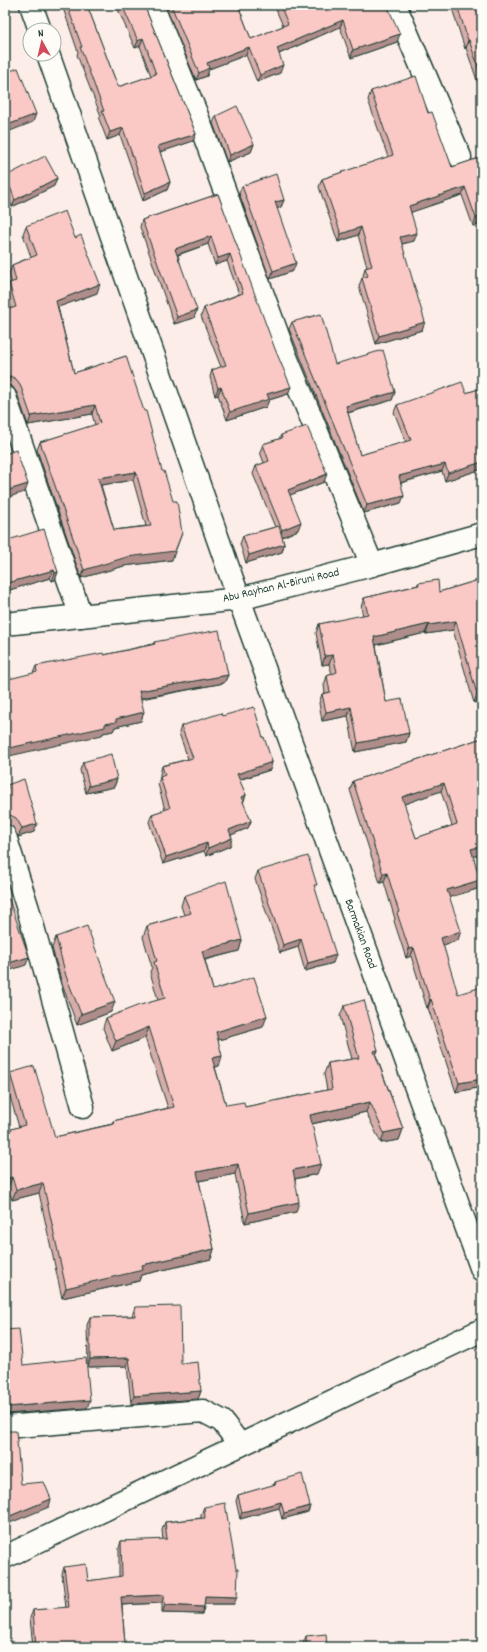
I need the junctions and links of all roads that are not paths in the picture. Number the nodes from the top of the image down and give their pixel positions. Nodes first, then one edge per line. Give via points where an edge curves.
1 (31, 5) edge
2 (152, 5) edge
3 (395, 5) edge
4 (37, 22) edge
5 (51, 62) edge
6 (460, 157) dead end
7 (5, 397) edge
8 (482, 534) edge
9 (372, 565) junction
10 (239, 599) junction
11 (81, 616) junction
12 (5, 624) edge
13 (5, 836) edge
14 (83, 1107) dead end
15 (482, 1270) edge
16 (482, 1330) edge
17 (5, 1427) edge
18 (240, 1445) junction
19 (5, 1557) edge

1 - 4 street
2 - 9 street via 196,113 284,352
3 - 6 street
5 - 10 street, Barmakian Road
7 - 11 street
8 - 9 street, Abu Rayhan Al-Biruni Road
9 - 10 street, Abu Rayhan Al-Biruni Road
10 - 11 street, Abu Rayhan Al-Biruni Road
10 - 15 street, Barmakian Road
11 - 12 street, Abu Rayhan Al-Biruni Road
13 - 14 street
16 - 18 street
17 - 18 street via 203,1411 222,1421
18 - 19 street

